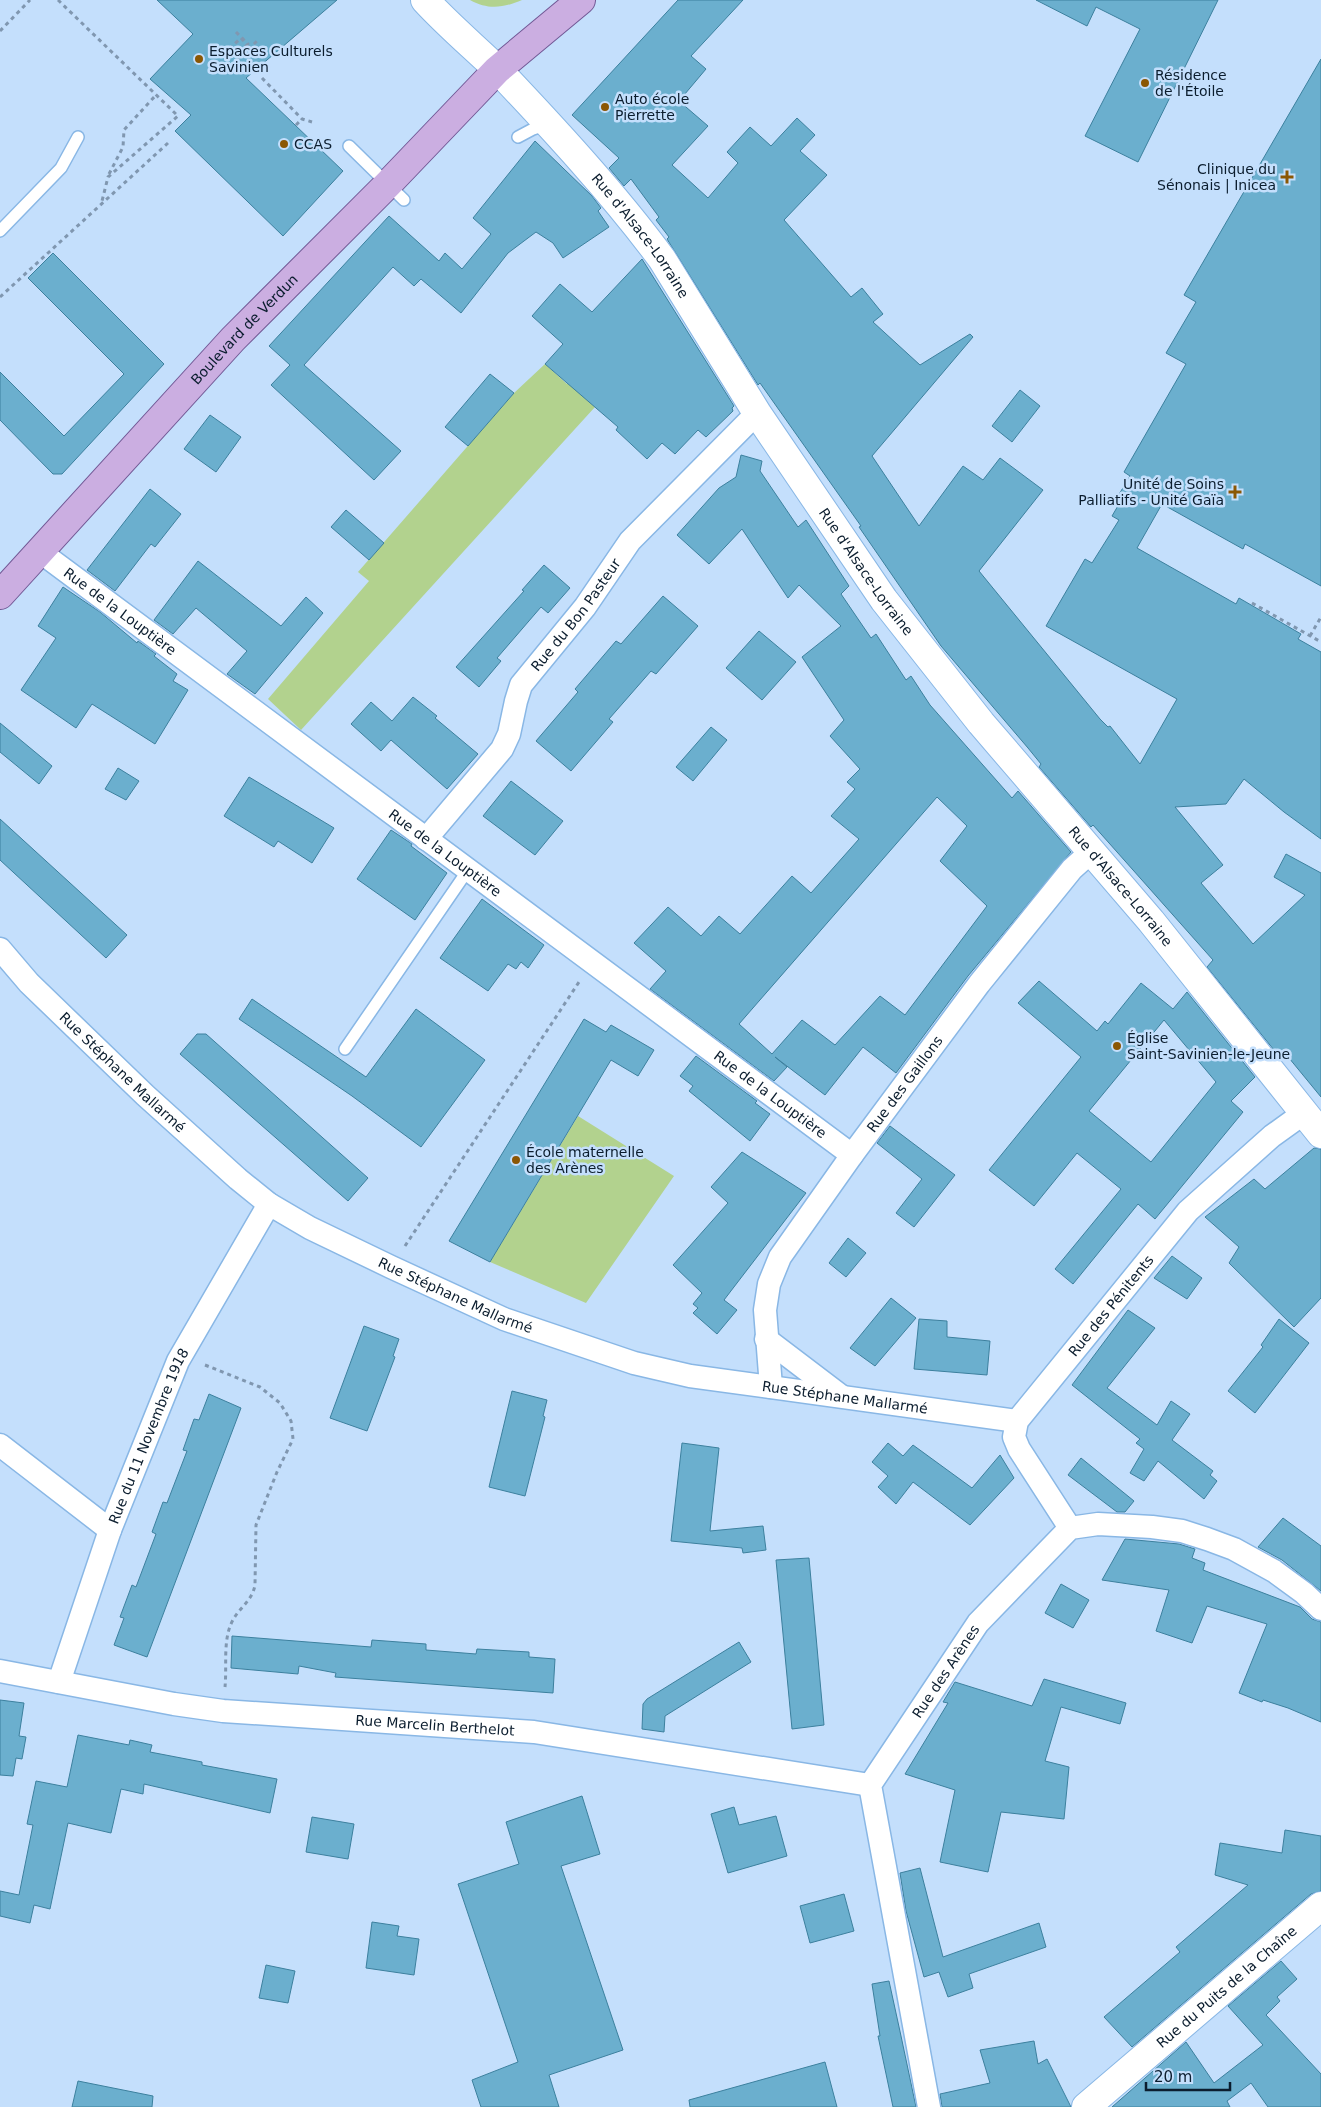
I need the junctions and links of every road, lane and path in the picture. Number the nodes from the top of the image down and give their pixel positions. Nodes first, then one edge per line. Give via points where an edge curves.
1 (30, 0) edge
2 (58, 0) edge
3 (426, 0) edge
4 (581, 0) edge
5 (0, 30) edge
6 (236, 32) dead end
7 (257, 41) dead end
8 (497, 70) junction
9 (262, 78) dead end
10 (156, 95) junction
11 (302, 119) junction
12 (312, 122) dead end
13 (548, 124) junction
14 (296, 125) dead end
15 (78, 137) dead end
16 (518, 137) dead end
17 (168, 144) dead end
18 (349, 146) dead end
19 (108, 176) junction
20 (396, 192) junction
21 (100, 205) junction
22 (0, 231) edge
23 (0, 296) edge
24 (758, 413) junction
25 (39, 552) junction
26 (0, 595) edge
27 (1252, 603) dead end
28 (1321, 617) edge
29 (1310, 636) junction
30 (1321, 642) edge
31 (426, 839) junction
32 (1092, 851) junction
33 (468, 870) junction
34 (0, 949) edge
35 (592, 963) junction
36 (345, 1049) dead end
37 (1304, 1113) junction
38 (1321, 1134) edge
39 (852, 1156) junction
40 (269, 1204) junction
41 (392, 1267) junction
42 (766, 1339) junction
43 (181, 1356) junction
44 (771, 1387) junction
45 (842, 1397) junction
46 (1017, 1421) junction
47 (0, 1445) edge
48 (1070, 1528) junction
49 (110, 1530) junction
50 (1321, 1609) edge
51 (227, 1668) dead end
52 (0, 1671) edge
53 (59, 1682) junction
54 (870, 1785) junction
55 (1321, 1906) edge
56 (929, 2107) edge
57 (1086, 2107) edge

1 - 5 path
2 - 10 path
3 - 8 street, Rue d'Alsace-Lorraine
4 - 8 main road, Boulevard de Verdun
6 - 7 path via 248,44 242,49 236,54 230,48 241,38 247,45 236,55 239,58
8 - 13 street, Rue d'Alsace-Lorraine
8 - 20 main road, Boulevard de Verdun
9 - 11 path
10 - 19 path via 124,130 123,146
10 - 19 path via 178,116
11 - 12 path
11 - 14 path
13 - 16 lane
13 - 24 street, Rue d'Alsace-Lorraine via 662,260
15 - 22 lane via 61,168
17 - 21 path
18 - 20 lane
19 - 21 path
20 - 25 main road, Boulevard de Verdun via 233,340
21 - 23 path
24 - 31 street, Rue du Bon Pasteur via 630,541 585,607 521,685 512,726 502,749
24 - 32 street, Rue d'Alsace-Lorraine via 884,600 981,724
25 - 26 main road, Boulevard de Verdun
25 - 31 street, Rue de la Louptière
27 - 29 path
28 - 29 path
29 - 30 path
31 - 33 street, Rue de la Louptière
32 - 37 street, Rue d'Alsace-Lorraine via 1123,900
32 - 39 street, Rue des Gaillons via 1072,870 1026,935 978,984
33 - 35 street, Rue de la Louptière
33 - 36 lane
34 - 40 street, Rue Stéphane Mallarmé via 29,982 145,1095
35 - 39 street, Rue de la Louptière
35 - 41 path
37 - 38 street, Rue d'Alsace-Lorraine
37 - 46 street, Rue des Pénitents via 1272,1136 1188,1211
39 - 42 street, Rue des Gaillons via 780,1257 769,1284 765,1310
40 - 41 street, Rue Stéphane Mallarmé via 310,1228
40 - 43 street, Rue du 11 Novembre 1918
41 - 44 street, Rue Stéphane Mallarmé via 504,1319 634,1363 690,1376
42 - 44 street, Rue des Gaillons
42 - 45 street
43 - 49 street, Rue du 11 Novembre 1918
43 - 51 path via 260,1387 280,1402 291,1421 293,1432 293,1439 256,1525 255,1585 250,1600 236,1615 229,1629
44 - 45 street, Rue Stéphane Mallarmé
45 - 46 street, Rue Stéphane Mallarmé
46 - 48 street via 1014,1437
47 - 49 street
48 - 50 street via 1098,1524 1152,1527 1207,1539 1234,1549 1274,1571
48 - 54 street, Rue des Arènes via 978,1624
49 - 53 street, Rue du 11 Novembre 1918
52 - 53 street, Rue Marcelin Berthelot
53 - 54 street, Rue Marcelin Berthelot via 231,1712 534,1732
54 - 56 street
55 - 57 street, Rue du Puits de la Chaîne

